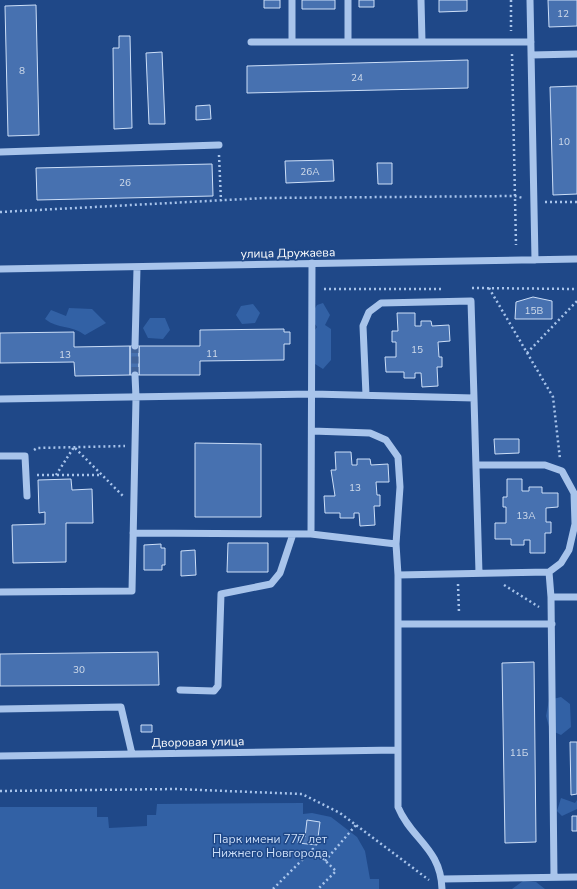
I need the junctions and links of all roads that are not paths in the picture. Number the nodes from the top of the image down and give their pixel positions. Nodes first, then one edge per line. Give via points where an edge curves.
1 (292, 0) edge
2 (348, 0) edge
3 (421, 0) edge
4 (530, 0) edge
5 (348, 41) junction
6 (422, 41) junction
7 (251, 42) dead end
8 (292, 42) junction
9 (531, 42) junction
10 (577, 54) edge
11 (531, 55) junction
12 (219, 145) road end
13 (0, 152) edge
14 (535, 260) junction
15 (577, 260) edge
16 (312, 263) junction
17 (137, 268) junction
18 (0, 269) edge
19 (134, 346) tunnel mouth
20 (135, 375) tunnel mouth
21 (312, 394) junction
22 (366, 395) junction
23 (136, 398) junction
24 (474, 398) junction
25 (0, 399) edge
26 (312, 431) junction
27 (0, 456) edge
28 (476, 465) junction
29 (27, 496) dead end
30 (133, 533) junction
31 (293, 534) junction
32 (310, 534) junction
33 (396, 544) junction
34 (550, 572) junction
35 (482, 573) junction
36 (398, 575) junction
37 (0, 592) edge
38 (552, 597) junction
39 (577, 597) edge
40 (398, 624) junction
41 (552, 624) junction
42 (180, 690) dead end
43 (0, 709) edge
44 (397, 750) junction
45 (132, 754) junction
46 (0, 756) edge
47 (554, 877) junction
48 (577, 877) edge
49 (442, 879) junction
50 (442, 889) edge

1 - 8 street
2 - 5 street
3 - 6 street
4 - 9 street
5 - 6 street
5 - 8 street
6 - 9 street
7 - 8 street
9 - 11 street
10 - 11 street
11 - 14 street
12 - 13 street
14 - 15 street, улица Дружаева
14 - 16 street, улица Дружаева
16 - 17 street, улица Дружаева
16 - 21 street
17 - 18 street, улица Дружаева
17 - 19 street
20 - 23 street
21 - 22 street
21 - 23 street
21 - 26 street
22 - 24 street
22 - 24 street via 363,326 369,312 381,302 471,301
23 - 25 street
23 - 30 street
24 - 28 street
26 - 32 street
26 - 33 street via 370,433 386,440 398,457 400,487
27 - 29 street via 25,456
28 - 34 street via 545,465 562,472 574,492 575,524 569,550 561,564
28 - 35 street
30 - 31 street
30 - 37 street via 132,591
31 - 32 street
31 - 42 street via 280,573 271,584 221,594 218,686 214,691
32 - 33 street
33 - 36 street
34 - 35 street
34 - 38 street
35 - 36 street
36 - 40 street
38 - 39 street
38 - 41 street
40 - 41 street
40 - 44 street
41 - 47 street
43 - 45 street via 121,707
44 - 45 street, Дворовая улица
44 - 49 street via 398,807 402,817 432,852
45 - 46 street, Дворовая улица
47 - 48 street
47 - 49 street
49 - 50 street

